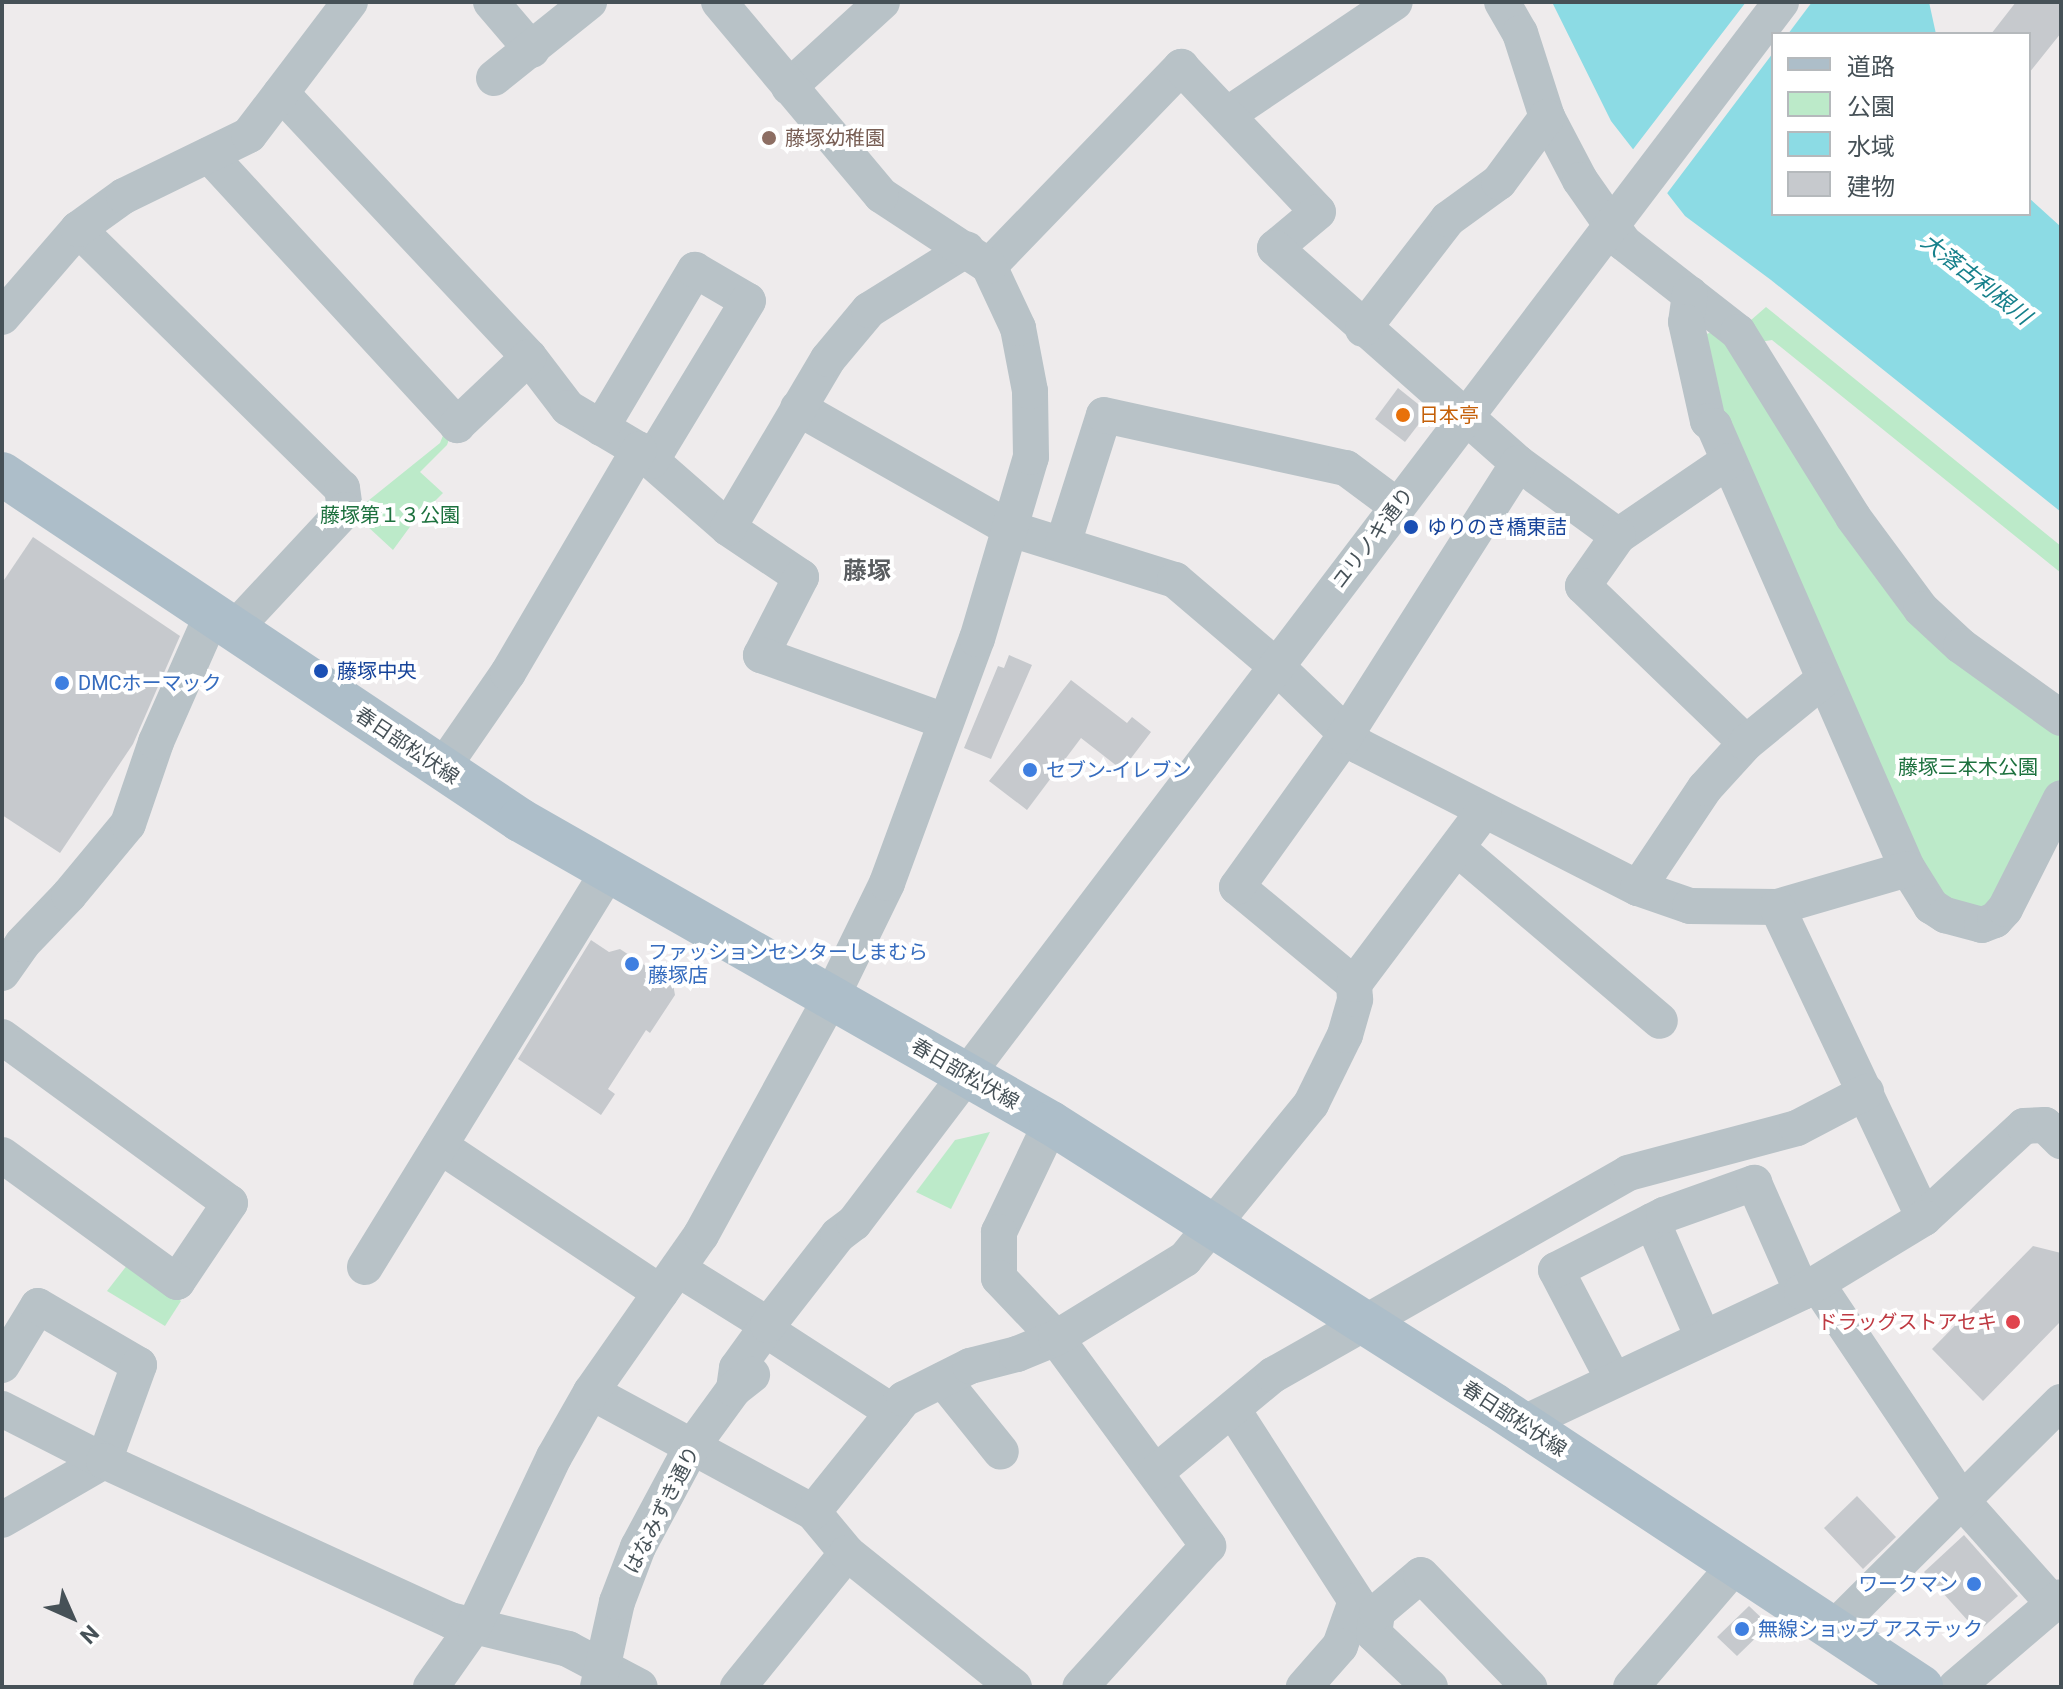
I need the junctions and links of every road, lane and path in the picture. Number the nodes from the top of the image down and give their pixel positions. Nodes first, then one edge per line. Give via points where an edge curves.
1 (350, 2) edge
2 (491, 2) edge
3 (589, 2) edge
4 (719, 2) edge
5 (882, 2) edge
6 (1395, 2) edge
7 (1502, 2) edge
8 (1781, 2) edge
9 (532, 50) junction
10 (494, 78) dead end
11 (789, 87) junction
12 (281, 93) junction
13 (1227, 115) junction
14 (1547, 117) junction
15 (209, 155) junction
16 (1613, 225) junction
17 (78, 229) junction
18 (978, 257) junction
19 (1690, 294) junction
20 (2, 317) edge
21 (1363, 329) junction
22 (529, 357) junction
23 (798, 408) junction
24 (1464, 417) junction
25 (601, 428) junction
26 (645, 456) junction
27 (1728, 461) junction
28 (1518, 463) junction
29 (2, 474) edge
30 (1397, 506) junction
31 (728, 528) junction
32 (1011, 529) junction
33 (1618, 536) junction
34 (1063, 544) junction
35 (222, 622) junction
36 (1276, 666) junction
37 (1823, 680) junction
38 (2061, 718) edge
39 (944, 721) junction
40 (1345, 736) junction
41 (1746, 743) junction
42 (441, 770) junction
43 (2061, 798) edge
44 (1484, 811) junction
45 (1458, 849) junction
46 (1908, 869) junction
47 (608, 872) junction
48 (1638, 888) junction
49 (1777, 907) junction
50 (2, 973) edge
51 (1354, 984) junction
52 (832, 996) junction
53 (1660, 1021) dead end
54 (2, 1037) edge
55 (967, 1075) junction
56 (1866, 1092) junction
57 (1051, 1123) junction
58 (2061, 1141) edge
59 (440, 1146) junction
60 (2, 1155) edge
61 (1924, 1218) junction
62 (1652, 1221) junction
63 (1212, 1224) junction
64 (365, 1267) dead end
65 (670, 1281) junction
66 (1810, 1288) junction
67 (1367, 1323) junction
68 (774, 1332) junction
69 (1056, 1338) junction
70 (1703, 1338) junction
71 (2, 1365) edge
72 (1613, 1379) junction
73 (943, 1380) junction
74 (591, 1392) junction
75 (2061, 1402) edge
76 (2, 1409) edge
77 (1233, 1410) junction
78 (893, 1412) junction
79 (1522, 1424) junction
80 (691, 1448) junction
81 (1001, 1452) dead end
82 (104, 1461) junction
83 (1156, 1472) junction
84 (1962, 1501) junction
85 (813, 1512) junction
86 (2, 1520) edge
87 (847, 1553) junction
88 (1734, 1567) junction
89 (2057, 1600) edge
90 (474, 1626) junction
91 (1832, 1630) junction
92 (600, 1676) edge
93 (741, 1686) edge
94 (431, 1687) edge
95 (640, 1687) edge
96 (1014, 1687) edge
97 (1080, 1687) edge
98 (1304, 1687) edge
99 (1430, 1687) edge
100 (1529, 1687) edge
101 (1631, 1687) edge
102 (1921, 1687) edge
103 (1956, 1687) edge

1 - 12 street
2 - 9 street
3 - 9 street
4 - 11 street
5 - 11 street
6 - 13 street
7 - 14 street via 1520,33
8 - 16 street, ユリノキ通り
9 - 10 street
11 - 18 street via 881,195
12 - 15 street via 249,135
12 - 22 street
13 - 18 street via 1181,67
13 - 21 street via 1318,212 1275,248
14 - 16 street via 1580,180
14 - 21 street via 1499,182 1448,219
15 - 17 street via 124,196
15 - 22 street via 457,425
16 - 19 street via 1643,261
16 - 24 street, ユリノキ通り
17 - 20 street
17 - 35 street via 342,488 345,510
18 - 23 street via 869,310 828,359
18 - 32 street via 1018,328 1030,391 1031,457
19 - 27 street via 1686,322 1708,421
19 - 38 street via 1738,332 1853,517 1921,609 1961,646
21 - 24 street
22 - 25 street via 568,408
23 - 31 street
23 - 32 street
24 - 28 street
24 - 30 street, ユリノキ通り
25 - 26 street
25 - 26 street via 695,270 748,301
26 - 31 street
26 - 42 street
27 - 33 street
27 - 37 street
28 - 33 street
28 - 40 street
29 - 35 main road, 春日部松伏線
30 - 34 street via 1346,468 1104,415
30 - 36 street, ユリノキ通り
31 - 39 street via 801,577 761,655
32 - 34 street
32 - 39 street via 977,639
33 - 41 street via 1583,586
34 - 36 street via 1175,580
35 - 42 main road, 春日部松伏線
35 - 50 street via 156,742 128,824
36 - 40 street
36 - 55 street, ユリノキ通り
37 - 41 street
37 - 46 street
39 - 52 street via 887,883
40 - 44 street
40 - 51 street via 1237,887
41 - 48 street via 1705,788
42 - 47 main road, 春日部松伏線
43 - 46 street via 1995,920 1982,925 1945,915 1931,906
44 - 45 street
44 - 48 street
45 - 51 street
45 - 53 street
46 - 49 street
47 - 52 main road, 春日部松伏線
47 - 59 street
48 - 49 street via 1690,906
49 - 56 street
51 - 63 street via 1345,1035 1311,1104
52 - 55 main road, 春日部松伏線
52 - 65 street via 701,1235
54 - 60 street via 230,1203 177,1282
55 - 57 main road, 春日部松伏線
55 - 68 street, はなみずき通り via 854,1223 850,1245 837,1266
56 - 61 street
56 - 67 street via 1797,1128 1628,1173
57 - 63 main road, 春日部松伏線
57 - 69 street via 999,1232 999,1278
58 - 61 street via 2045,1125 2024,1126
59 - 64 street
59 - 65 street
61 - 66 street
62 - 66 street via 1754,1183
62 - 70 street
62 - 72 street via 1556,1270
63 - 67 main road, 春日部松伏線
63 - 69 street via 1185,1259
65 - 68 street
65 - 74 street
66 - 70 street
66 - 84 street
67 - 77 street via 1273,1375
67 - 79 main road, 春日部松伏線
68 - 78 street
68 - 80 street, はなみずき通り via 748,1381 734,1389
69 - 73 street
69 - 83 street
70 - 72 street
71 - 82 street via 38,1306 139,1365
72 - 79 street
73 - 78 street via 904,1399
73 - 81 street
74 - 80 street
74 - 90 street via 554,1457
75 - 84 street
76 - 82 street
77 - 83 street
77 - 98 street via 1356,1601 1340,1646
78 - 85 street
79 - 88 main road, 春日部松伏線
80 - 85 street
80 - 92 street, はなみずき通り via 638,1547 617,1602
82 - 86 street
82 - 90 street via 450,1620
83 - 97 street via 1208,1546
84 - 89 street
84 - 91 street
85 - 87 street
87 - 93 street
87 - 96 street
88 - 91 main road, 春日部松伏線
88 - 101 street
89 - 103 street
90 - 92 street via 568,1649
90 - 94 street
91 - 102 main road, 春日部松伏線
92 - 95 street
99 - 100 street via 1374,1634 1377,1612 1421,1575

